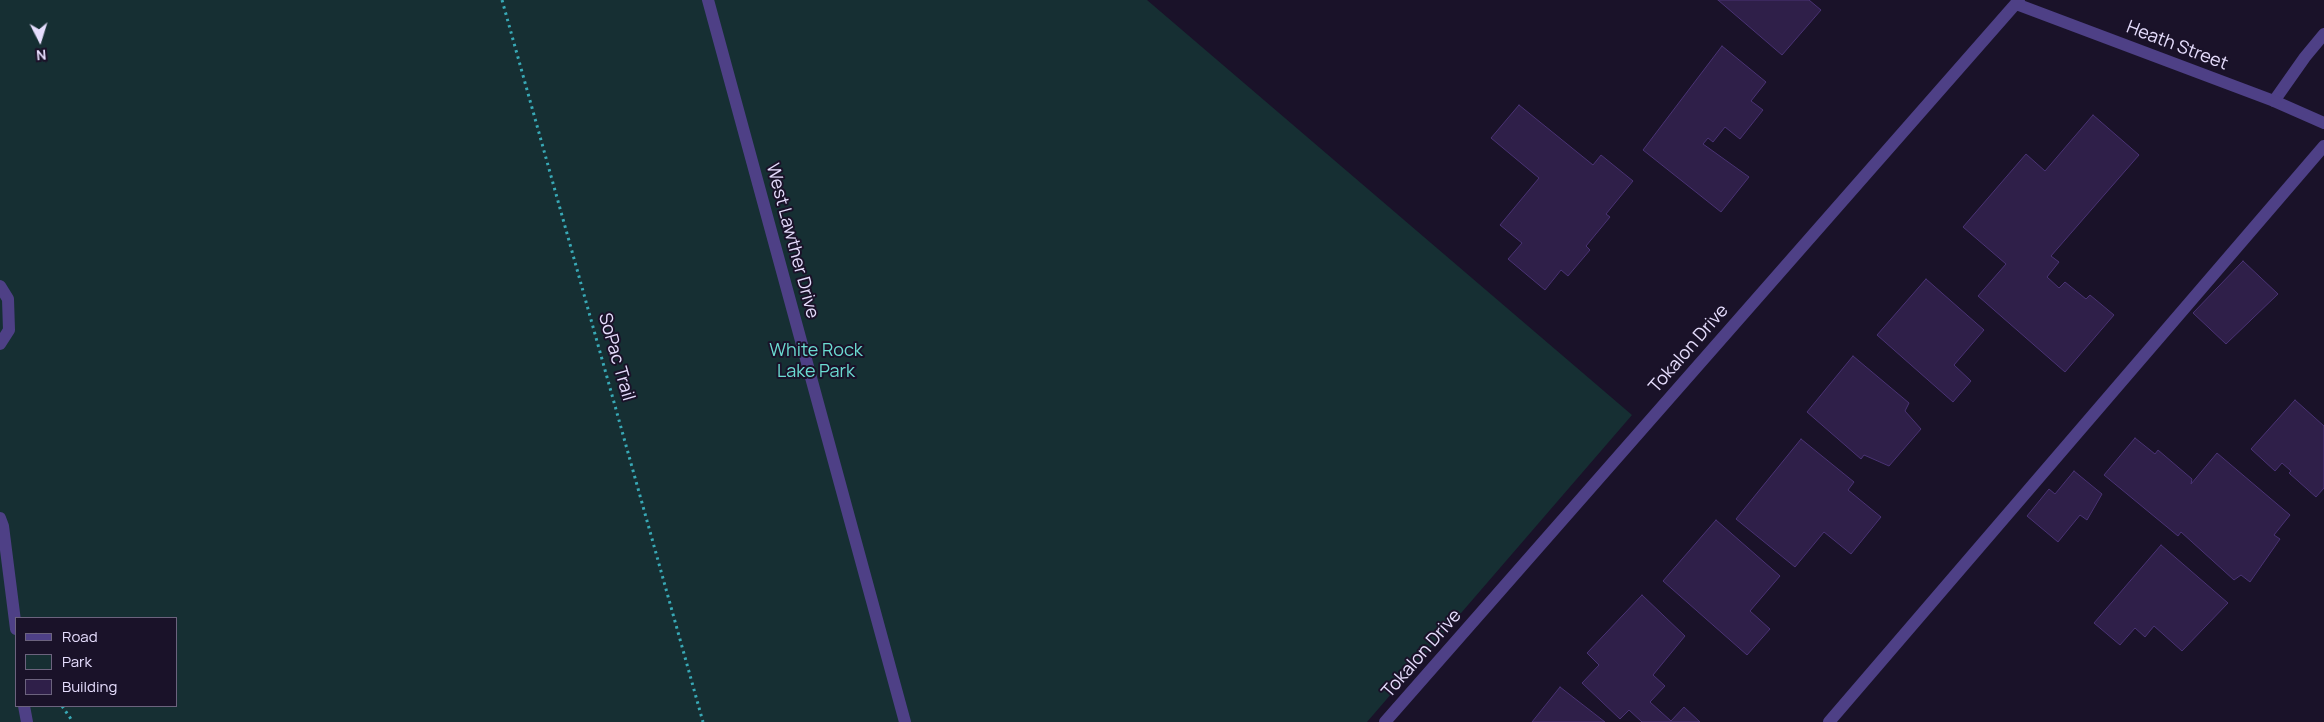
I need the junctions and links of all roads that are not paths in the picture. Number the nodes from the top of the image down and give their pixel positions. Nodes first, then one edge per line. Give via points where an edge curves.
1 (708, 0) edge
2 (2018, 2) edge
3 (2324, 34) edge
4 (2274, 101) junction
5 (2324, 123) edge
6 (2324, 146) edge
7 (0, 286) edge
8 (0, 344) edge
9 (0, 518) edge
10 (15, 621) edge
11 (24, 707) edge
12 (27, 722) edge
13 (905, 722) edge
14 (1385, 722) edge
15 (1830, 722) edge

1 - 13 street, West Lawther Drive
2 - 4 street, Heath Street
2 - 14 street, Tokalon Drive
3 - 4 street
4 - 5 street, Heath Street
6 - 15 street
7 - 8 street via 8,299 8,330
9 - 10 street
11 - 12 street

